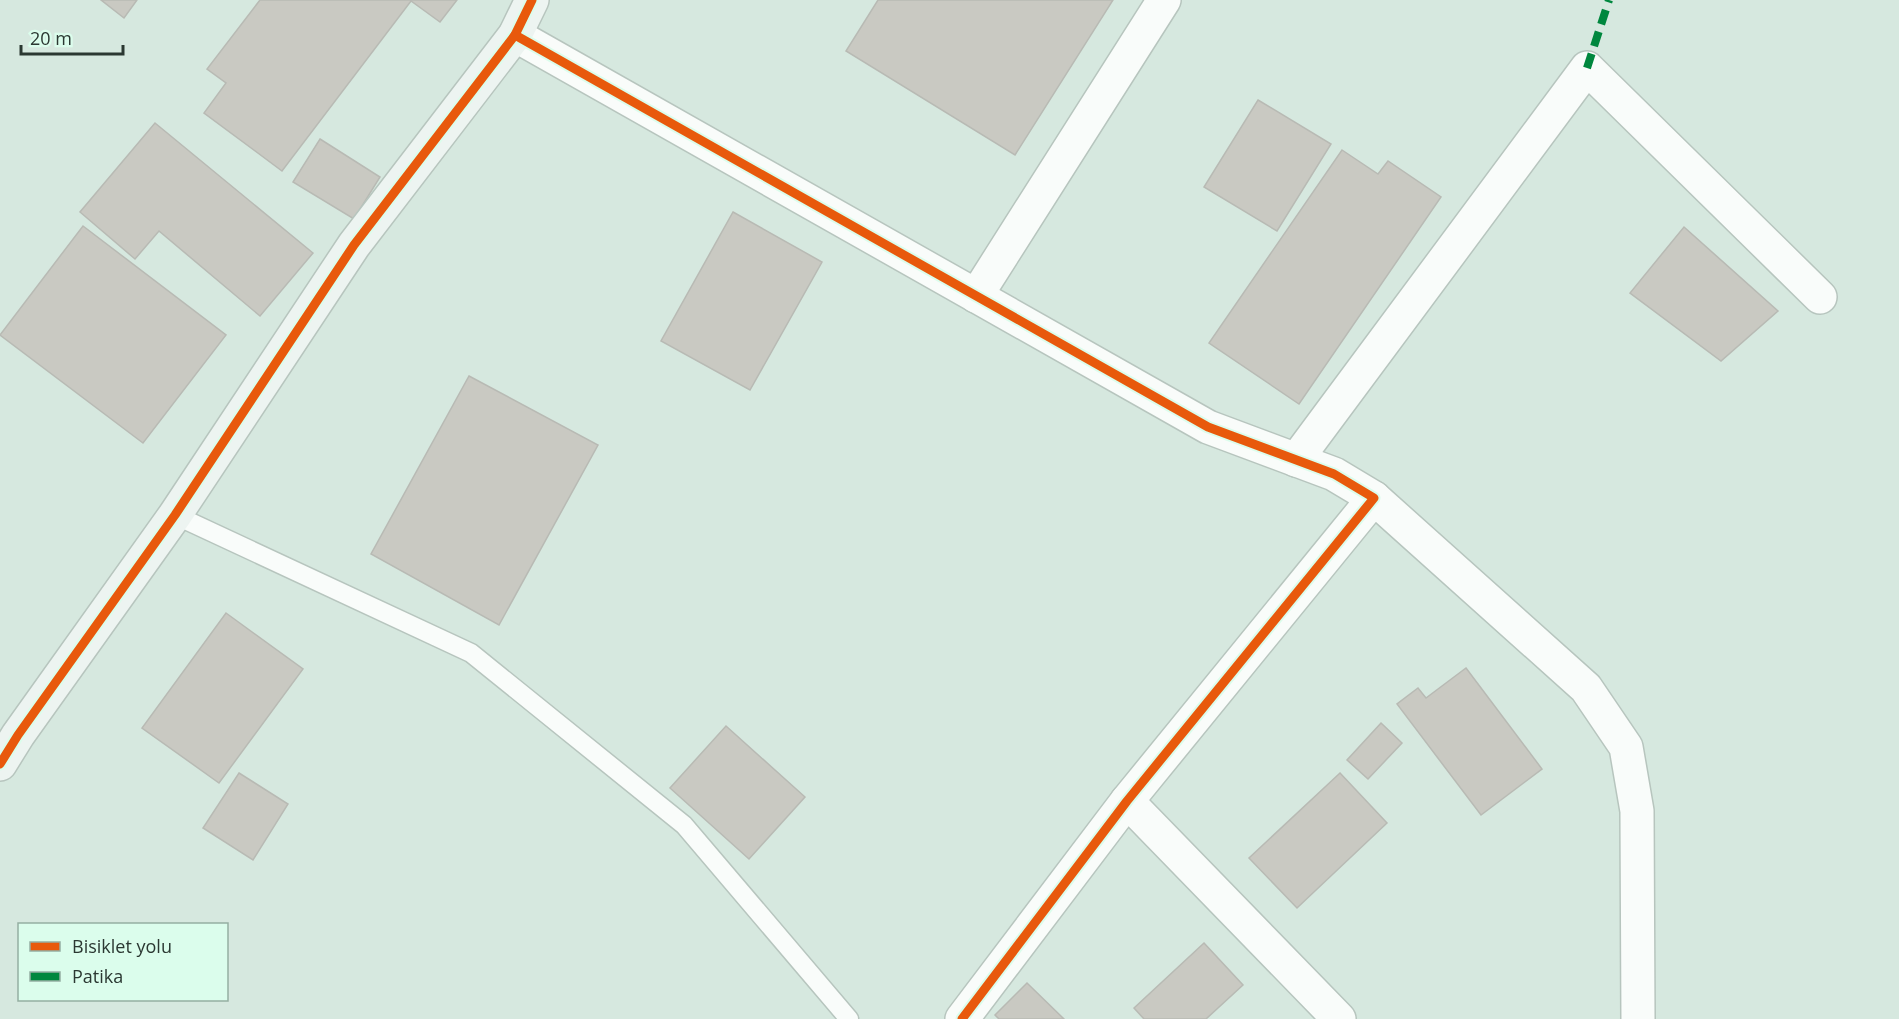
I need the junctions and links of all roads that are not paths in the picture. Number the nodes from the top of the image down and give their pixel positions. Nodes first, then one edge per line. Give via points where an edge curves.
1 (532, 0) edge
2 (1164, 0) edge
3 (515, 34) junction
4 (976, 296) junction
5 (1820, 297) dead end
6 (1296, 460) junction
7 (1374, 498) junction
8 (175, 515) junction
9 (0, 764) edge
10 (1127, 801) junction
11 (849, 1019) edge
12 (962, 1019) edge
13 (1339, 1019) edge
14 (1638, 1019) edge

1 - 3 street
2 - 4 street
3 - 4 street
3 - 8 street via 354,245
4 - 6 street via 1208,427
5 - 6 street via 1587,68
6 - 7 street via 1334,474
7 - 10 street
7 - 14 street via 1586,688 1626,747 1637,811
8 - 9 street
8 - 11 lane via 471,653 684,825
10 - 12 street
10 - 13 street

